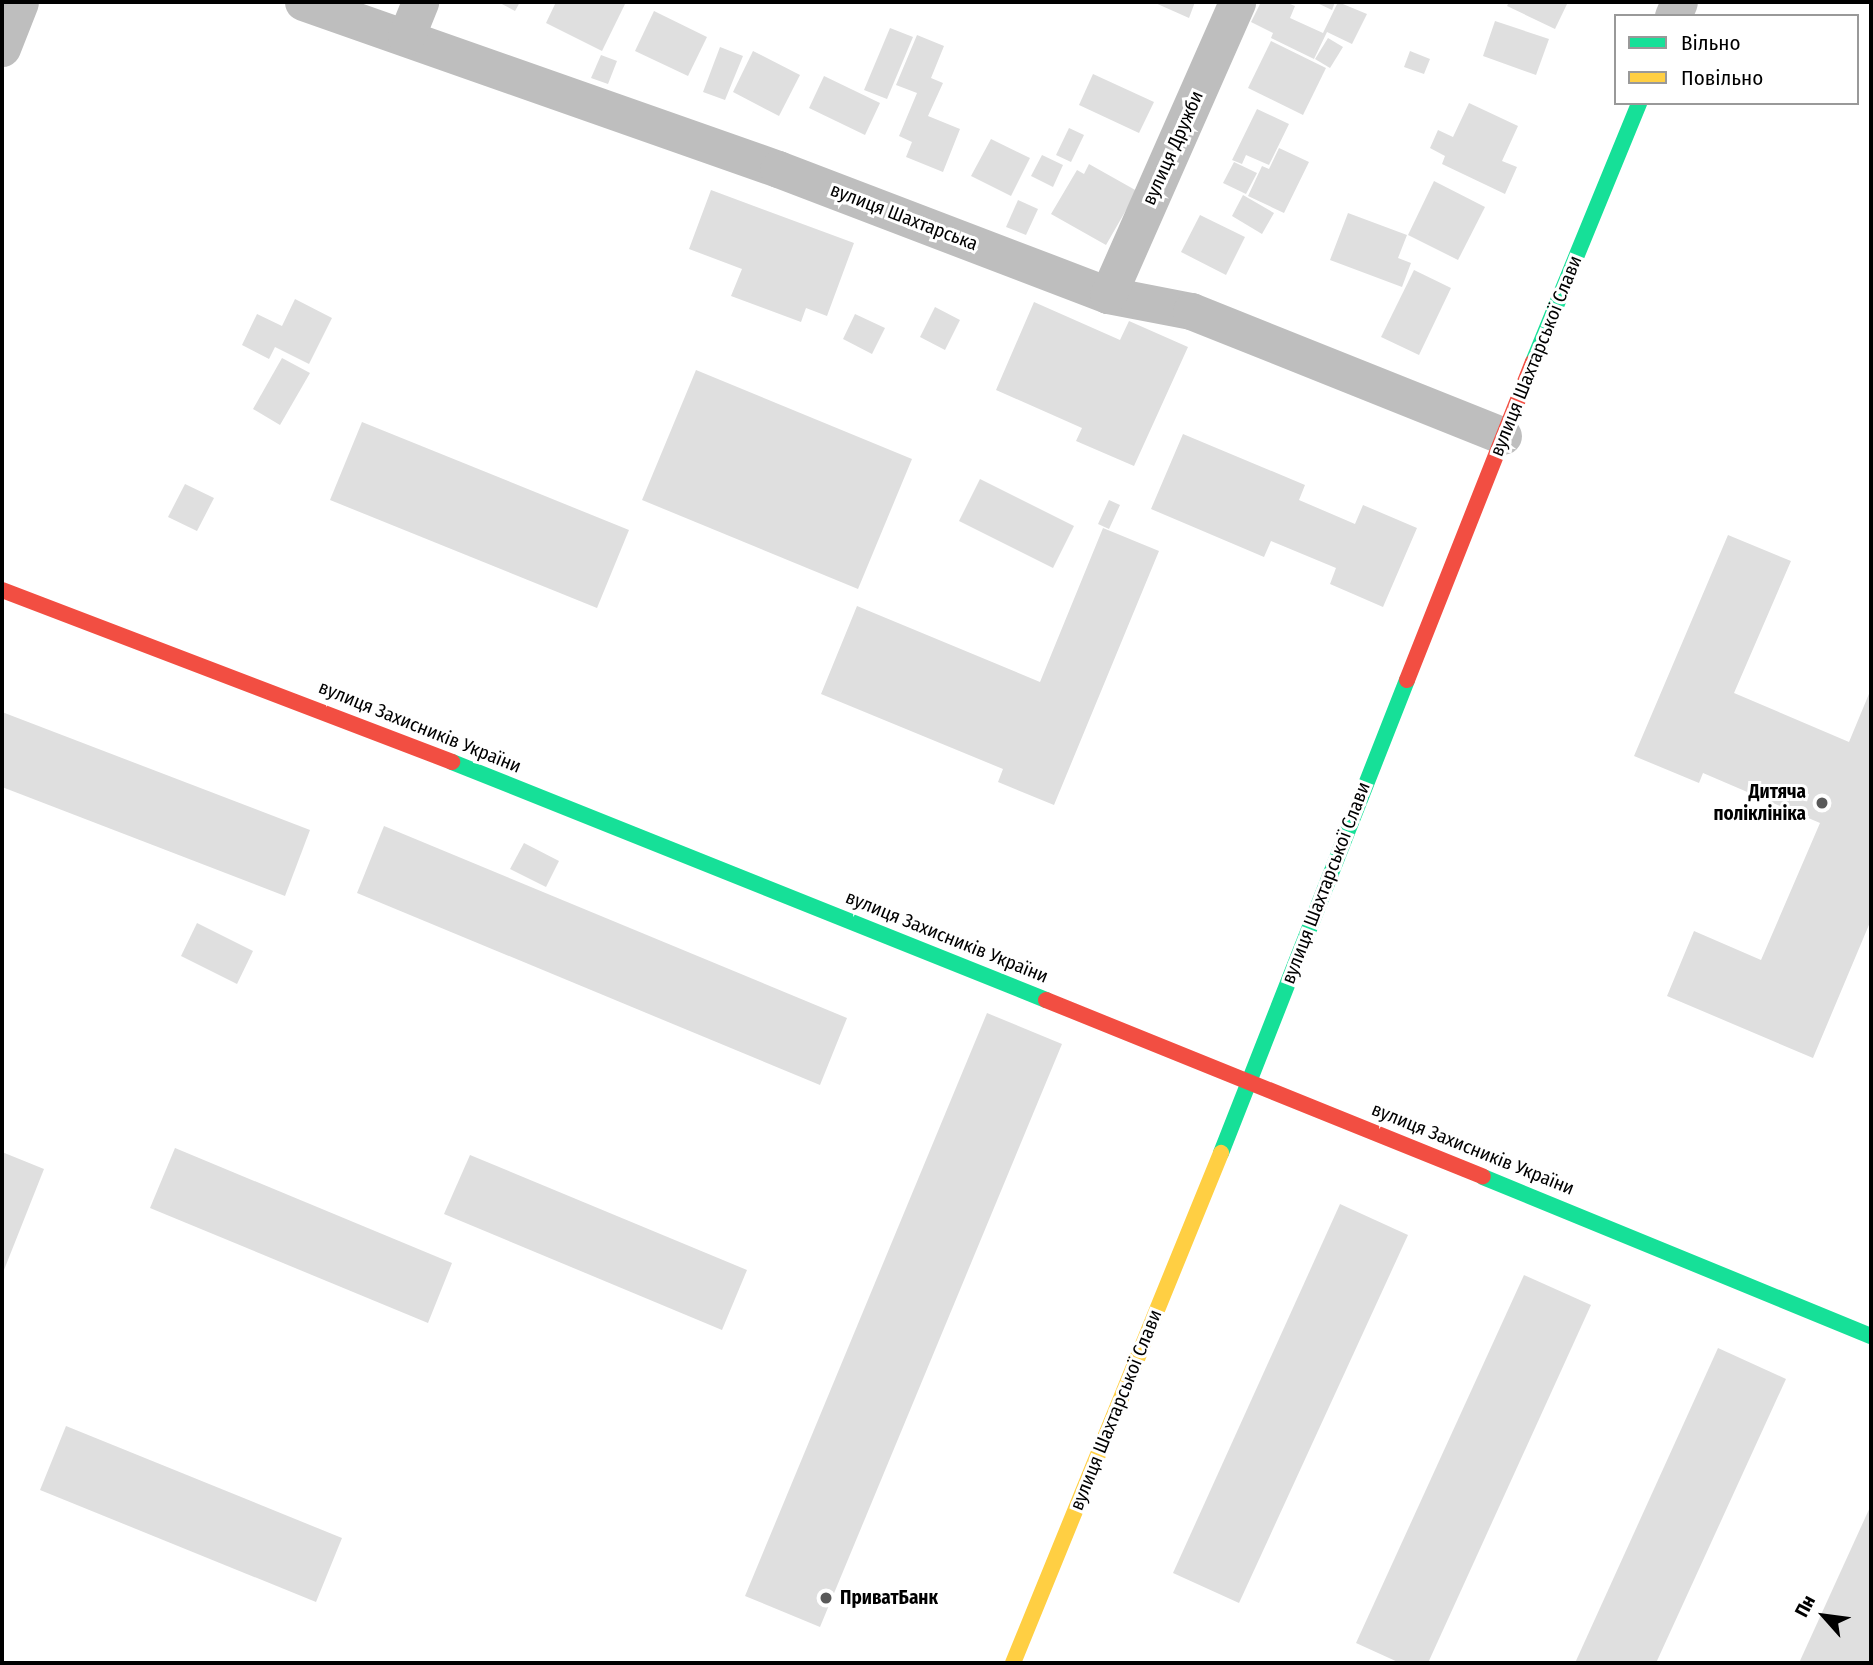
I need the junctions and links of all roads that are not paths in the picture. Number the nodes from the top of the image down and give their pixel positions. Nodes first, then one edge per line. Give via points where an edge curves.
1 (20, 2) edge
2 (303, 2) edge
3 (420, 2) edge
4 (1237, 2) edge
5 (406, 37) junction
6 (2, 48) edge
7 (1638, 105) edge
8 (1108, 295) junction
9 (1503, 436) junction
10 (2, 590) edge
11 (1250, 1081) junction
12 (1871, 1336) edge
13 (1013, 1663) edge

1 - 6 street
2 - 5 street, вулиця Шахтарська
3 - 5 street
4 - 8 street, вулиця Дружби
5 - 8 street, вулиця Шахтарська via 778,169
7 - 9 street, вулиця Шахтарської Слави
8 - 9 street, вулиця Шахтарська via 1191,312
9 - 11 street, вулиця Шахтарської Слави
10 - 11 street, вулиця Захисників України via 360,726
11 - 12 street, вулиця Захисників України
11 - 13 street, вулиця Шахтарської Слави

